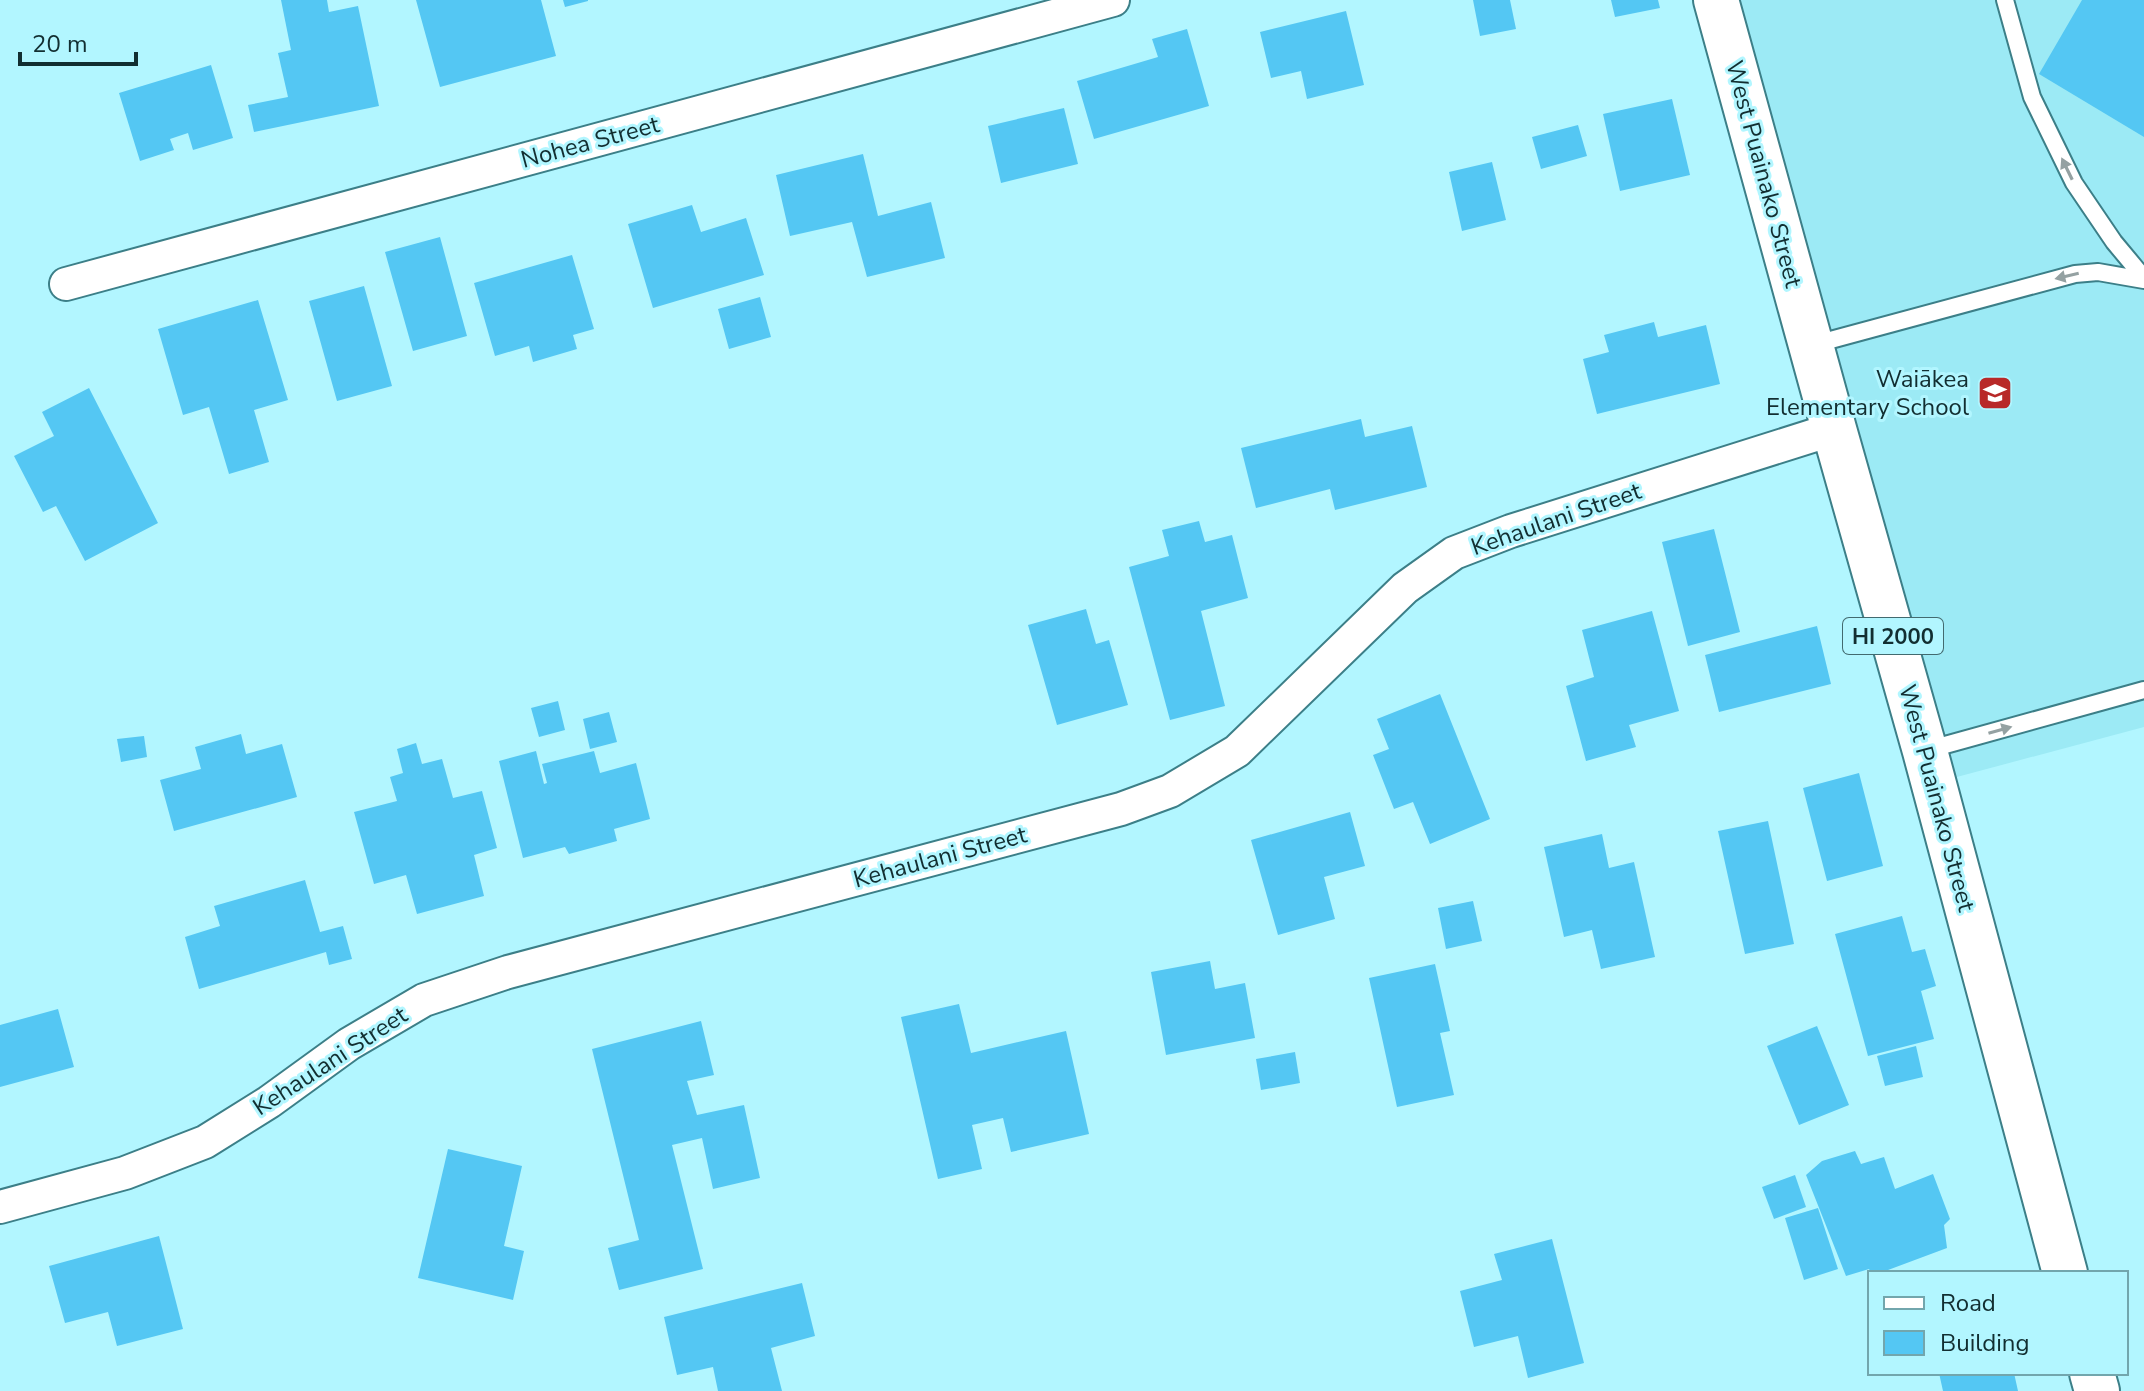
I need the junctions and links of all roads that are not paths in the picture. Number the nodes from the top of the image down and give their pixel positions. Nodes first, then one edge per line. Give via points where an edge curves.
1 (1113, 0) edge
2 (1716, 0) edge
3 (2005, 0) edge
4 (2144, 279) edge
5 (66, 284) dead end
6 (1811, 345) junction
7 (1834, 429) junction
8 (2144, 690) edge
9 (1925, 751) junction
10 (0, 1207) edge
11 (2064, 1271) edge

1 - 5 street, Nohea Street
2 - 6 highway, West Puainako Street / HI 2000
4 -> 3 lane via 2074,183 2032,97
4 -> 6 lane via 2075,274
6 - 7 highway, West Puainako Street / HI 2000
7 - 9 highway, West Puainako Street / HI 2000
7 - 10 street, Kehaulani Street via 1454,553 1405,588 1237,751 1170,791 1121,809 508,972 424,1000 205,1142 125,1173
9 -> 8 lane
9 - 11 highway, West Puainako Street / HI 2000

